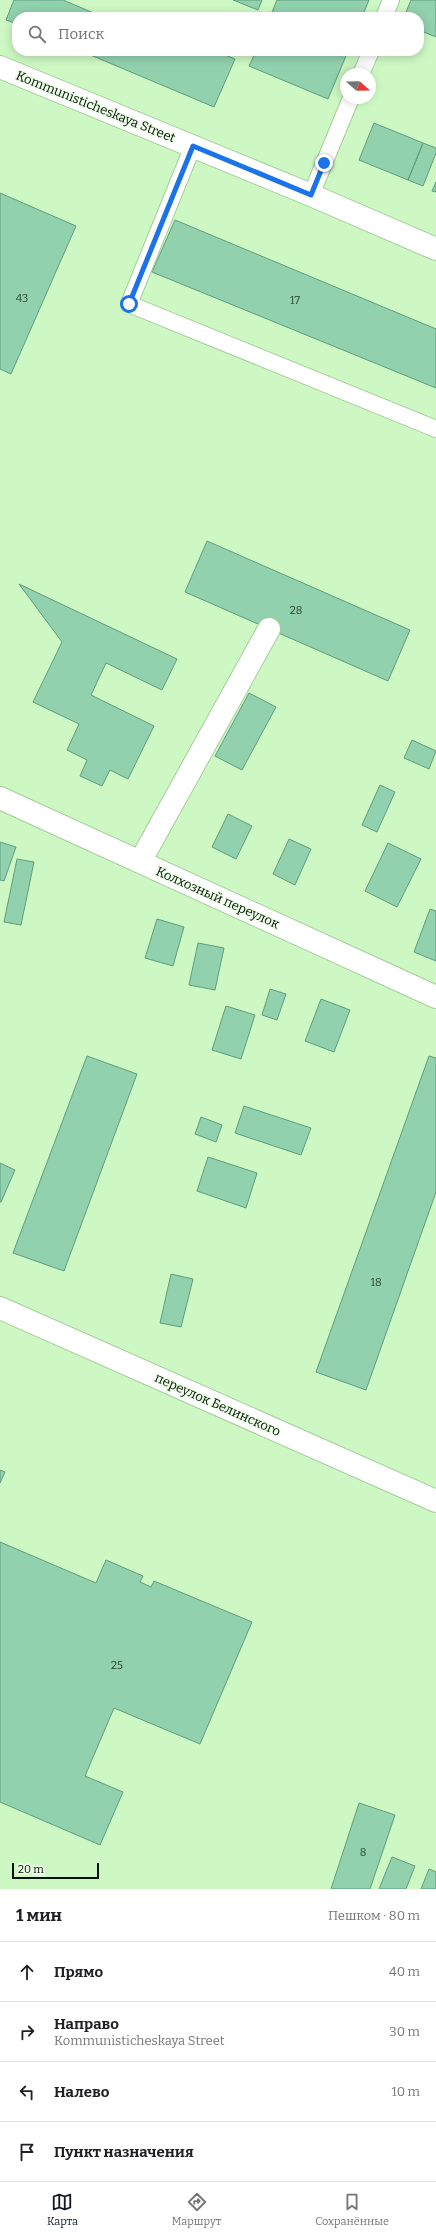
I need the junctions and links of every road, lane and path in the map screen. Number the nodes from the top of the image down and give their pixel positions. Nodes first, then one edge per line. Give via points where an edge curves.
1 (392, 0) edge
2 (386, 12) edge
3 (368, 56) edge
4 (0, 67) edge
5 (363, 68) edge
6 (349, 104) edge
7 (193, 146) junction
8 (311, 195) junction
9 (436, 249) edge
10 (436, 429) edge
11 (269, 629) dead end
12 (0, 798) edge
13 (140, 862) junction
14 (436, 997) edge
15 (0, 1308) edge
16 (436, 1500) edge

1 - 2 lane
3 - 5 lane
4 - 7 street, Kommunisticheskaya Street
6 - 8 lane
7 - 8 street, Kommunisticheskaya Street
7 - 10 lane via 129,304
8 - 9 street, Kommunisticheskaya Street
11 - 13 street
12 - 13 street, Колхозный переулок
13 - 14 street, Колхозный переулок
15 - 16 street, переулок Белинского

